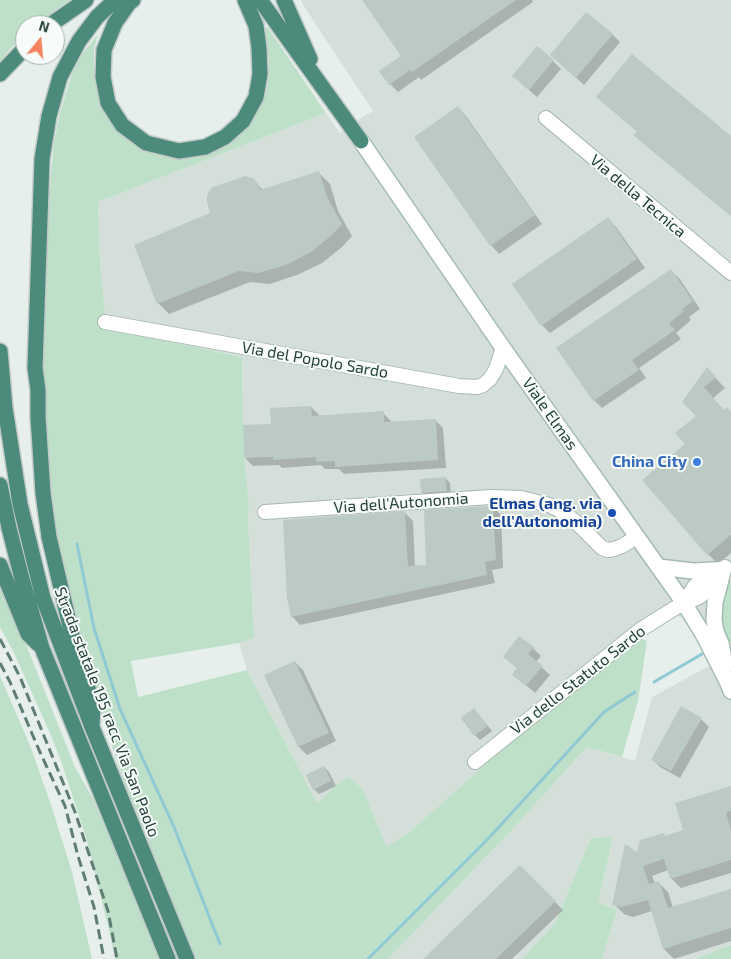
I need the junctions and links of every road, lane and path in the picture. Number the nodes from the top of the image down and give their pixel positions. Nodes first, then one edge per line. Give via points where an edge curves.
1 (86, 0) edge
2 (115, 0) edge
3 (133, 0) edge
4 (245, 0) edge
5 (260, 0) edge
6 (284, 0) edge
7 (64, 15) edge
8 (15, 58) edge
9 (0, 74) edge
10 (325, 90) junction
11 (546, 118) dead end
12 (361, 141) joint
13 (731, 273) edge
14 (105, 322) dead end
15 (503, 348) junction
16 (0, 351) edge
17 (0, 485) edge
18 (265, 512) dead end
19 (638, 537) junction
20 (0, 565) edge
21 (658, 567) junction
22 (722, 570) edge
23 (684, 603) junction
24 (42, 648) junction
25 (729, 687) edge
26 (92, 727) junction
27 (475, 762) dead end
28 (168, 959) edge
29 (187, 959) edge

1 - 7 highway
2 - 26 highway via 74,49 60,77 50,116 42,159 35,368 48,528 72,635 93,705
3 - 4 highway via 115,23 104,50 102,77 108,103 122,125 146,143 179,151 205,147 225,137 243,121 256,97 260,74 259,48 256,26
5 - 10 highway
6 - 10 highway
8 - 9 highway
10 - 12 highway
11 - 13 street, Via della Tecnica
12 - 15 main road, Viale Elmas
14 - 15 street, Via del Popolo Sardo via 459,386 484,385 496,368
15 - 19 main road, Viale Elmas
16 - 26 highway, Strada statale 195 racc Via San Paolo via 20,504 42,598
17 - 24 highway, Strada statale 195 racc Via San Paolo
18 - 19 street, Via dell'Autonomia via 492,497 521,498 561,510 608,550
19 - 21 main road, Viale Elmas
20 - 24 highway via 28,634
21 - 22 main road
21 - 23 main road, Viale Elmas
22 - 23 street, Via dello Statuto Sardo via 699,597
22 - 25 main road via 714,620
23 - 25 main road, Viale Elmas
23 - 27 street, Via dello Statuto Sardo via 640,630
24 - 28 highway, Strada statale 195 racc Via San Paolo
26 - 29 highway, Strada statale 195 racc Via San Paolo

